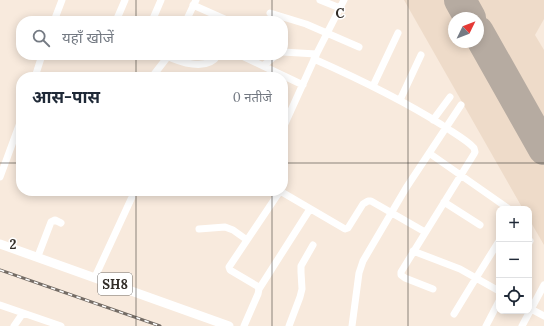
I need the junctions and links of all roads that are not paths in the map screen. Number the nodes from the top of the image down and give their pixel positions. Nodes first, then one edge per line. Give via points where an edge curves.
1 (62, 0) edge
2 (125, 0) edge
3 (161, 0) edge
4 (320, 0) edge
5 (344, 0) edge
6 (194, 2) edge
7 (340, 8) junction
8 (270, 13) dead end
9 (56, 16) edge
10 (118, 16) edge
11 (154, 16) edge
12 (188, 16) edge
13 (220, 16) edge
14 (280, 16) edge
15 (288, 18) edge
16 (398, 33) dead end
17 (327, 34) junction
18 (358, 47) dead end
19 (288, 53) edge
20 (421, 55) dead end
21 (315, 56) junction
22 (40, 60) edge
23 (164, 60) edge
24 (178, 60) edge
25 (215, 60) edge
26 (250, 60) edge
27 (270, 60) edge
28 (263, 66) junction
29 (37, 72) edge
30 (156, 72) edge
31 (276, 72) edge
32 (288, 78) edge
33 (303, 85) junction
34 (373, 86) junction
35 (450, 97) dead end
36 (400, 100) junction
37 (461, 105) dead end
38 (288, 117) edge
39 (433, 120) junction
40 (446, 128) junction
41 (16, 134) edge
42 (429, 153) junction
43 (460, 176) junction
44 (0, 177) edge
45 (131, 196) edge
46 (277, 196) edge
47 (288, 196) edge
48 (444, 202) junction
49 (505, 206) edge
50 (310, 209) junction
51 (391, 213) junction
52 (61, 223) dead end
53 (480, 225) dead end
54 (199, 229) dead end
55 (426, 232) junction
56 (248, 240) junction
57 (498, 242) edge
58 (0, 244) edge
59 (313, 246) dead end
60 (413, 251) junction
61 (38, 256) junction
62 (94, 277) junction
63 (476, 278) junction
64 (544, 285) edge
65 (259, 289) junction
66 (433, 289) dead end
67 (496, 289) edge
68 (0, 305) edge
69 (532, 306) edge
70 (496, 307) edge
71 (532, 310) edge
72 (23, 313) junction
73 (454, 314) dead end
74 (528, 314) edge
75 (544, 316) edge
76 (14, 326) edge
77 (61, 326) edge
78 (229, 326) edge
79 (244, 326) edge
80 (288, 326) edge
81 (352, 326) edge
82 (486, 326) edge
83 (522, 326) edge

1 - 9 street
2 - 10 street
3 - 11 street
4 - 7 street
5 - 7 street
6 - 12 street
6 - 13 street
7 - 17 street
8 - 14 street
15 - 17 street
16 - 34 street
17 - 18 street
17 - 21 street
19 - 21 street
20 - 36 street
21 - 33 street
21 - 34 street
22 - 29 street
23 - 30 street
24 - 25 street via 188,64
26 - 28 street
27 - 28 street
28 - 31 street
32 - 33 street
33 - 38 street
34 - 36 street
35 - 39 street
36 - 39 street
37 - 40 street
39 - 40 street
40 - 42 street
40 - 43 street via 475,150
41 - 44 street
42 - 43 street
42 - 51 street
43 - 48 street
43 - 49 street
45 - 62 street
46 - 56 street
47 - 50 street
48 - 53 street
48 - 55 street
50 - 51 street via 345,229 366,201 371,201
50 - 65 street
51 - 55 street
51 - 81 street via 360,266
52 - 61 street via 55,220 51,222
54 - 56 street via 225,227
55 - 60 street
56 - 65 street via 229,268
57 - 63 street
58 - 61 main road, SH8
59 - 80 street via 301,266 302,289
60 - 63 street via 449,264
60 - 66 street via 401,275
61 - 62 main road, SH8
62 - 78 main road, SH8
63 - 67 street
63 - 73 street
64 - 69 street
65 - 79 street
68 - 72 street
70 - 82 street
71 - 75 street
72 - 76 street
72 - 77 street
74 - 83 street

